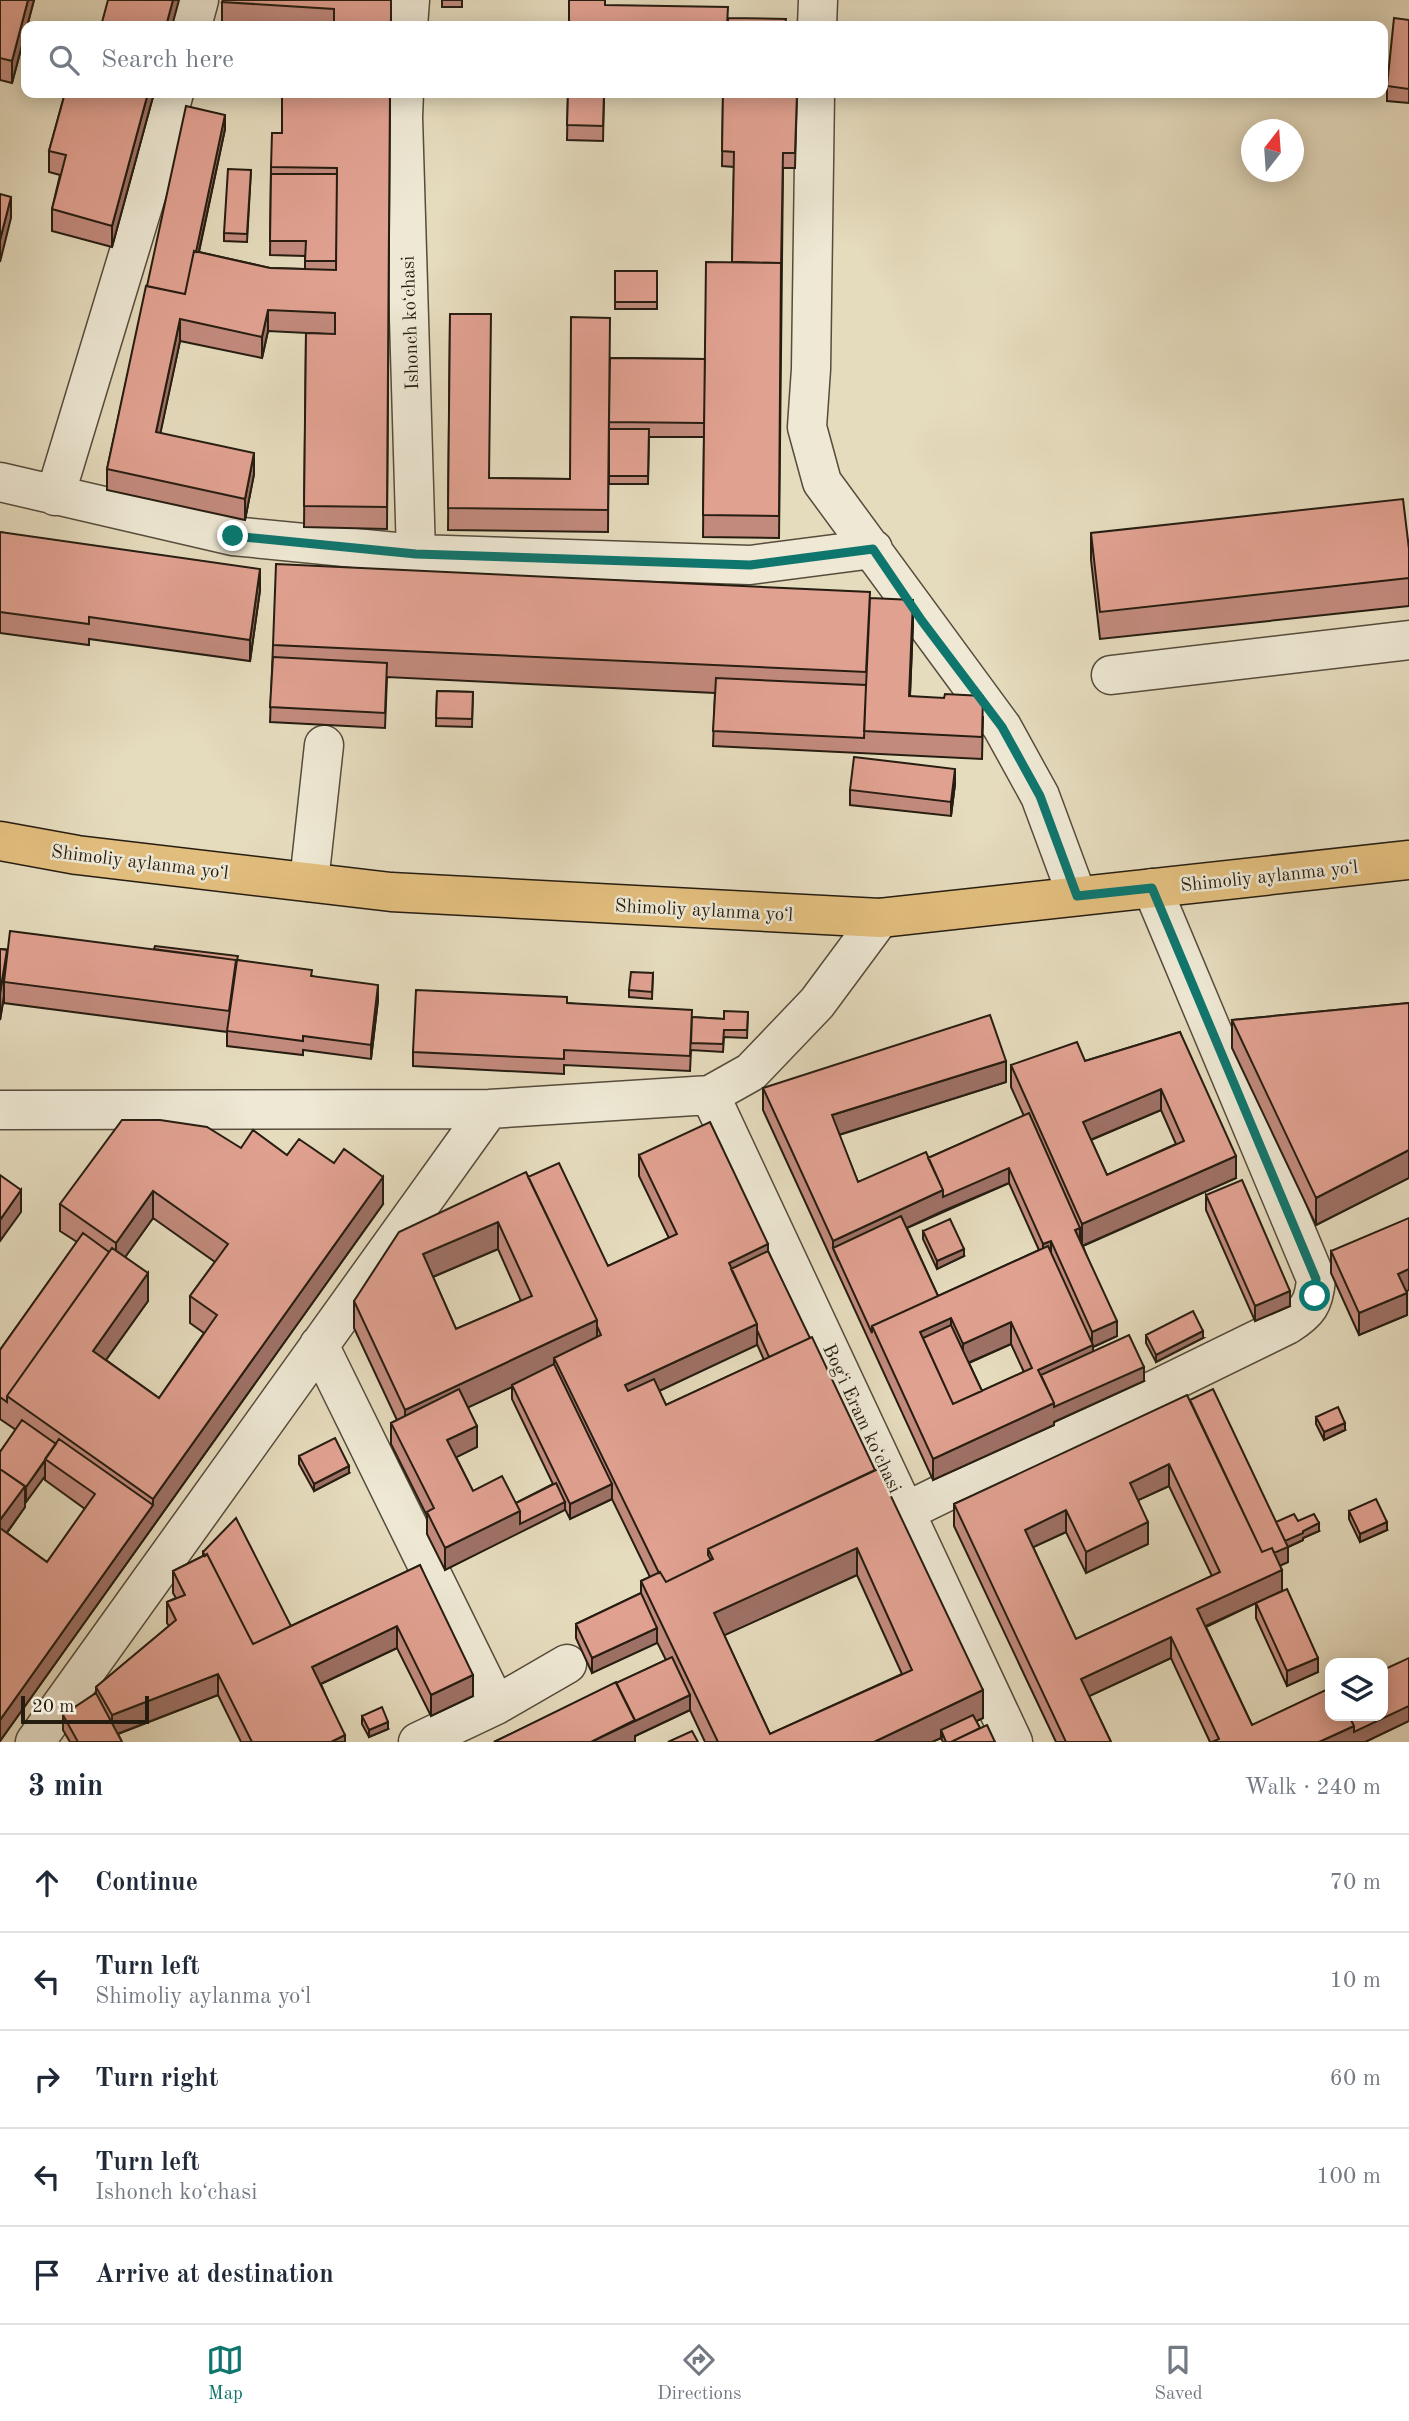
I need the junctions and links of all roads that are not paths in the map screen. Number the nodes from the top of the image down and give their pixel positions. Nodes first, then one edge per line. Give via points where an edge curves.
1 (199, 0) edge
2 (410, 0) edge
3 (818, 0) edge
4 (193, 21) edge
5 (408, 21) edge
6 (817, 21) edge
7 (173, 98) edge
8 (404, 98) edge
9 (815, 98) edge
10 (0, 482) edge
11 (55, 496) junction
12 (873, 549) junction
13 (416, 554) junction
14 (1409, 640) edge
15 (1111, 676) dead end
16 (324, 745) dead end
17 (0, 841) edge
18 (1409, 860) edge
19 (309, 883) junction
20 (1152, 888) junction
21 (1077, 896) junction
22 (880, 918) junction
23 (1249, 1020) edge
24 (1209, 1024) junction
25 (710, 1095) junction
26 (489, 1109) junction
27 (0, 1110) edge
28 (319, 1345) junction
29 (906, 1511) junction
30 (567, 1664) dead end
31 (496, 1705) junction
32 (35, 1742) edge
33 (418, 1742) edge
34 (1013, 1742) edge

1 - 4 street
2 - 5 street
3 - 6 street
7 - 11 street
8 - 13 street, Ishonch koʻchasi
9 - 12 street via 807,427 822,482
10 - 11 street
11 - 13 street via 233,536
12 - 13 street via 750,565
12 - 21 street via 1002,727 1040,796
14 - 15 street
16 - 19 street
17 - 19 main road, Shimoliy aylanma yoʻl via 76,855
18 - 20 main road, Shimoliy aylanma yoʻl
19 - 22 main road, Shimoliy aylanma yoʻl via 405,893
20 - 21 main road, Shimoliy aylanma yoʻl
20 - 24 street
21 - 22 main road, Shimoliy aylanma yoʻl
22 - 25 street via 808,1013 751,1072
23 - 24 street
24 - 29 street via 1316,1279 1315,1296 1305,1314
25 - 26 street
25 - 29 street, Bogʻi Eram koʻchasi
26 - 27 street
26 - 28 street
28 - 31 street
28 - 32 street
29 - 34 street, Bogʻi Eram koʻchasi
30 - 31 street
31 - 33 street

